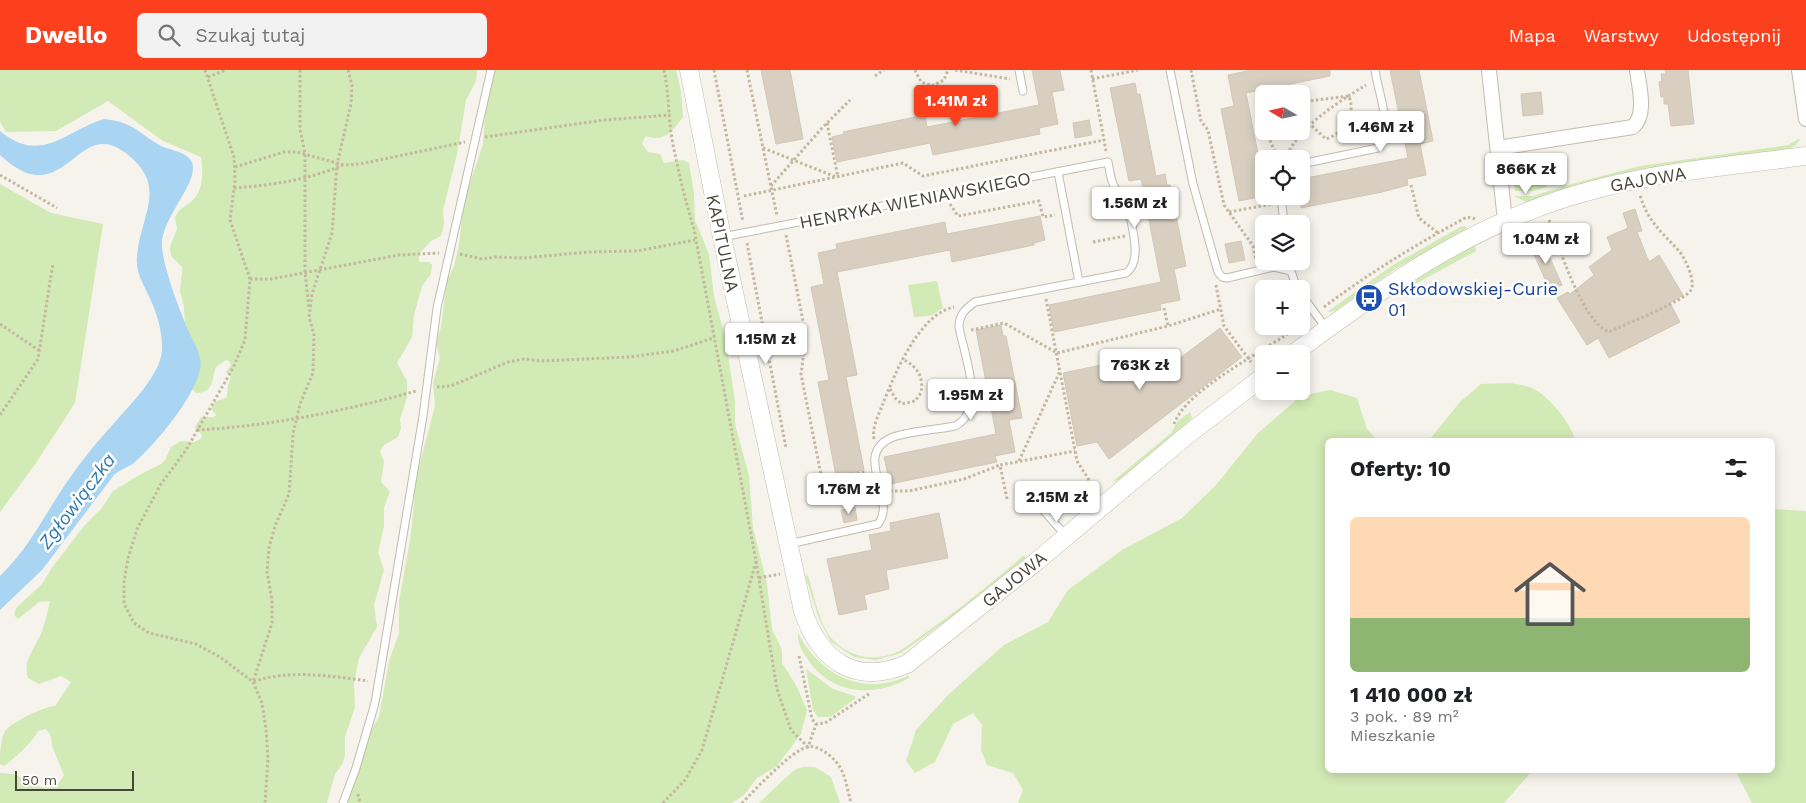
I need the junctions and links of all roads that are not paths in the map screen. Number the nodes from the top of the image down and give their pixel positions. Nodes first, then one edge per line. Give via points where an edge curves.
1 (491, 70) edge
2 (689, 70) edge
3 (1019, 70) edge
4 (1170, 70) edge
5 (1375, 70) edge
6 (1489, 70) edge
7 (1637, 70) edge
8 (1800, 70) edge
9 (1023, 91) dead end
10 (1806, 119) edge
11 (1498, 148) junction
12 (1806, 156) edge
13 (1310, 162) edge
14 (1058, 172) junction
15 (1506, 220) junction
16 (722, 237) junction
17 (1291, 271) joint
18 (1294, 280) edge
19 (1079, 282) junction
20 (1310, 306) edge
21 (1327, 329) junction
22 (1305, 345) edge
23 (1255, 383) edge
24 (1044, 510) dead end
25 (1066, 536) junction
26 (787, 545) junction
27 (844, 666) joint
28 (343, 803) edge

1 - 28 lane via 436,308 427,388 375,703
2 - 16 street, KAPITULNA
3 - 9 lane
4 - 17 lane via 1193,184 1218,272 1227,278 1274,267
5 - 13 lane via 1385,135 1378,148
6 - 11 street
7 - 11 street via 1641,110 1640,119 1634,127
8 - 10 street
11 - 15 street
12 - 15 street, GAJOWA via 1636,180 1596,189
14 - 16 lane, HENRYKA WIENIAWSKIEGO
14 - 19 lane
14 - 19 lane, HENRYKA WIENIAWSKIEGO via 1108,162 1112,186 1126,198 1133,234 1136,256 1131,270
15 - 21 street, GAJOWA via 1418,265
16 - 26 street, KAPITULNA
17 - 18 lane
19 - 26 lane via 975,302 959,320 972,392 972,402 964,422 891,438 878,448 875,470 884,514 873,527
20 - 21 lane
21 - 22 street, GAJOWA
23 - 25 street, GAJOWA
24 - 25 lane
25 - 27 street, GAJOWA via 907,664 868,672
26 - 27 street, KAPITULNA via 808,627 823,650

